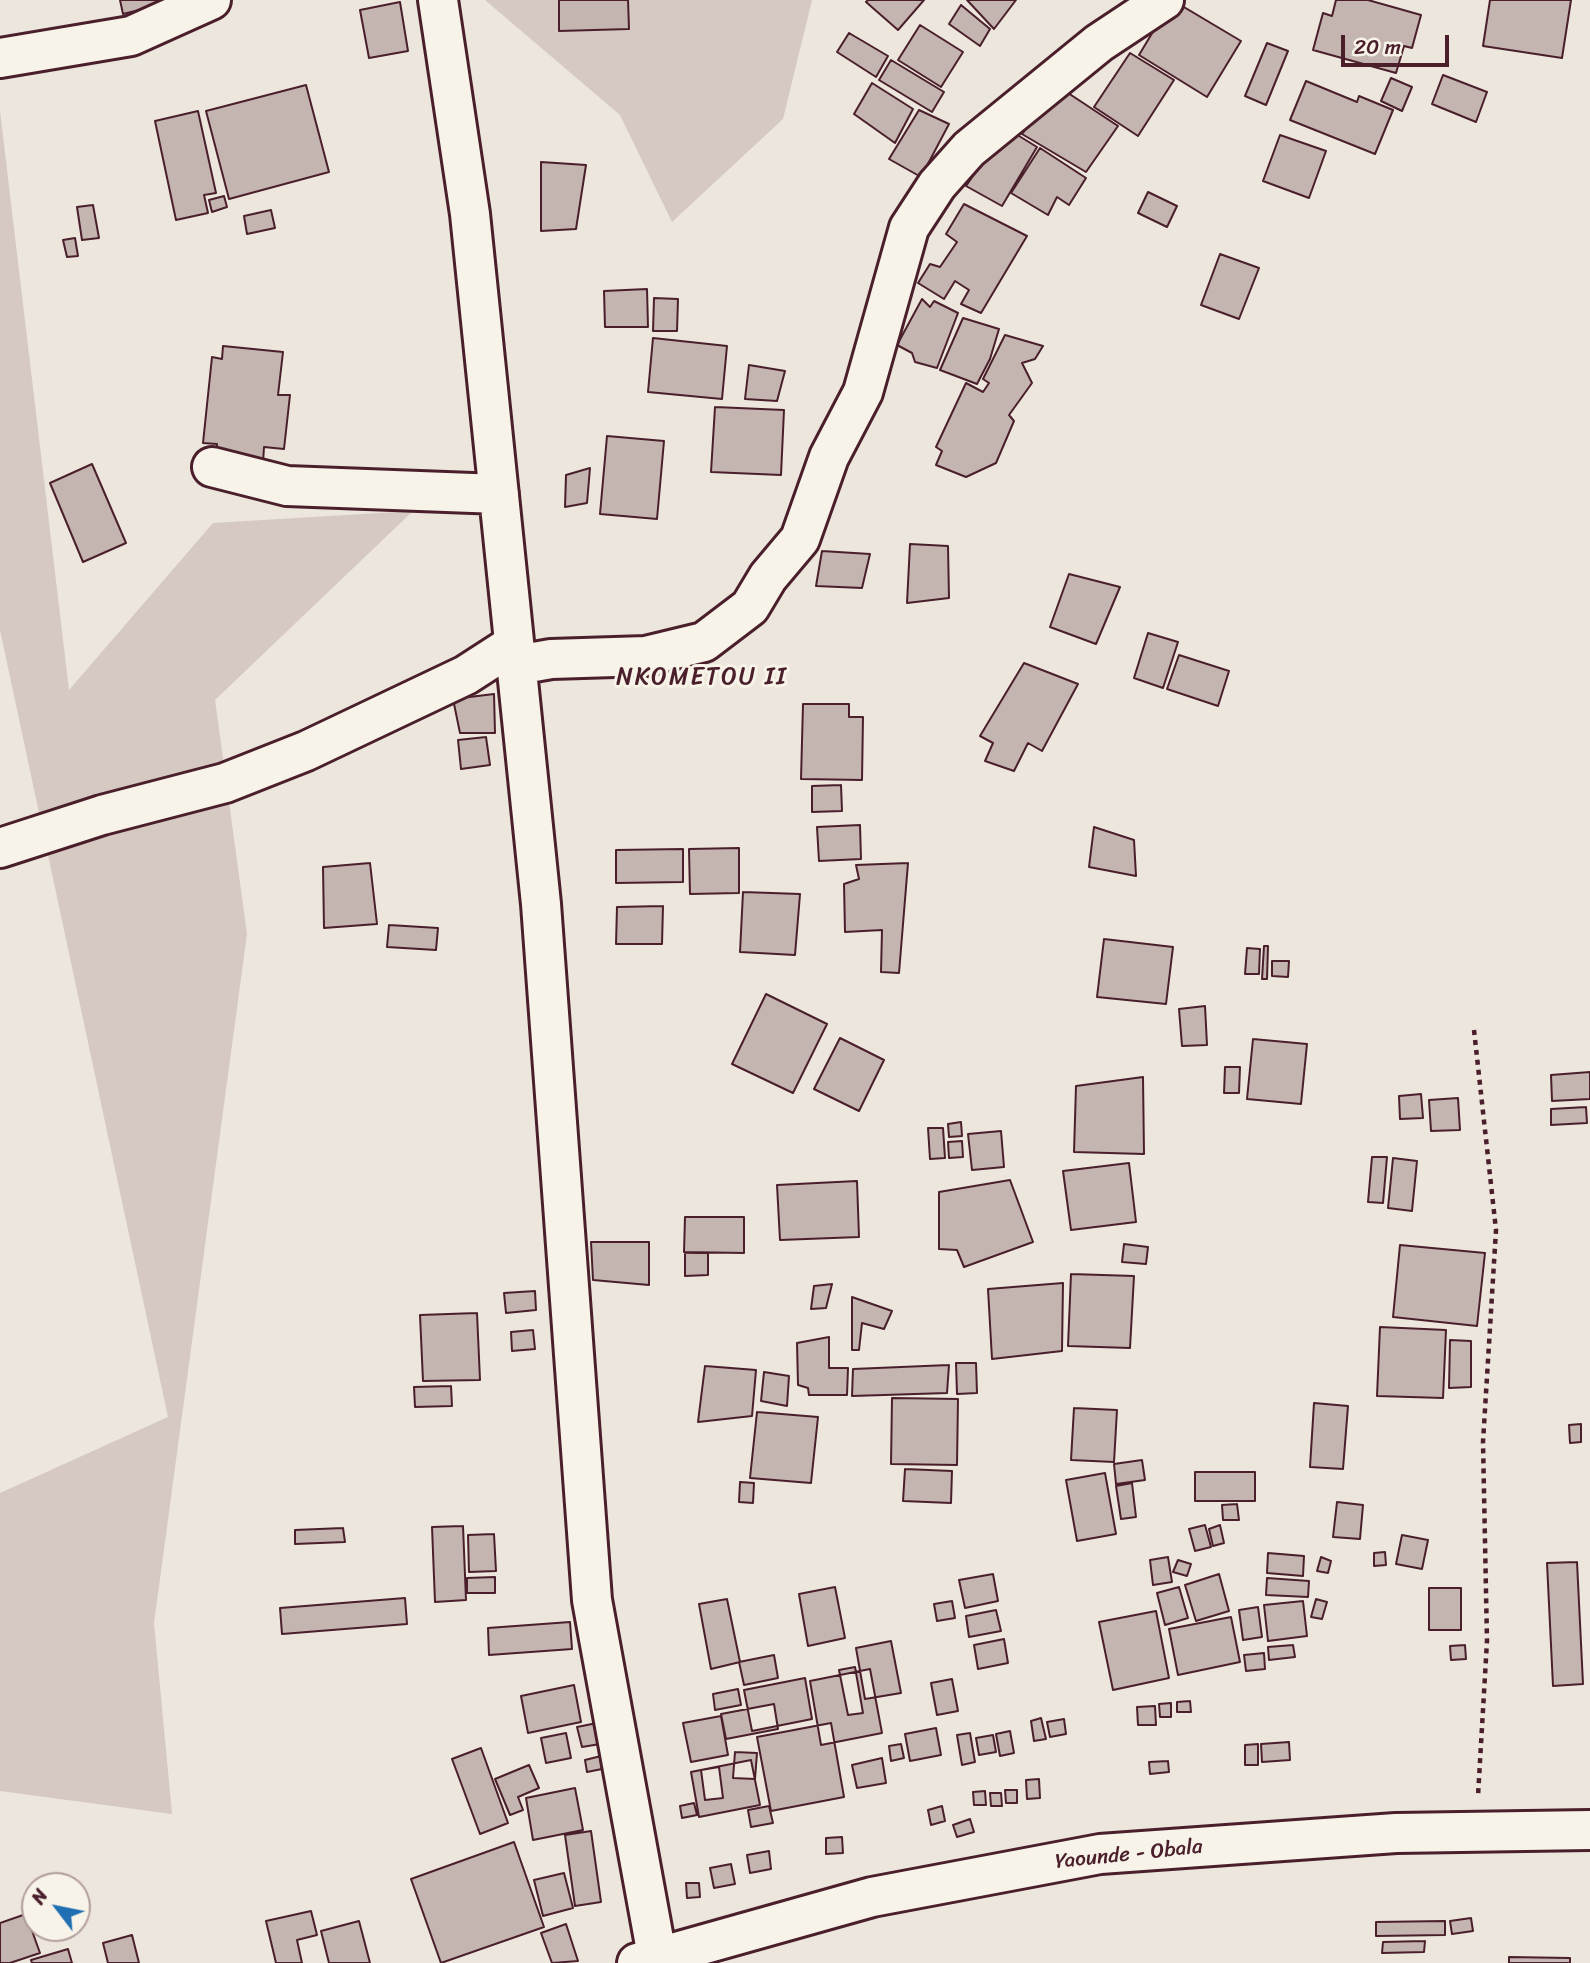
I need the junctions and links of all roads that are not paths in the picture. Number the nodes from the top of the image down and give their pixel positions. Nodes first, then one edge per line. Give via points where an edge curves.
1 (211, 0) edge
2 (438, 0) edge
3 (1164, 0) edge
4 (0, 58) edge
5 (212, 467) dead end
6 (499, 494) junction
7 (515, 654) junction
8 (0, 848) edge
9 (1590, 1830) edge
10 (647, 1959) edge

1 - 4 main road via 131,36
2 - 6 main road via 470,214
3 - 7 main road via 1099,43 969,149 937,185 909,228 863,392 829,457 800,539 750,607 704,642 657,653
5 - 6 main road via 287,486
6 - 7 main road
7 - 8 main road via 306,751 225,783
7 - 10 main road via 541,904 592,1600
9 - 10 main road, Yaounde - Obala via 1396,1833 1100,1854 872,1897

